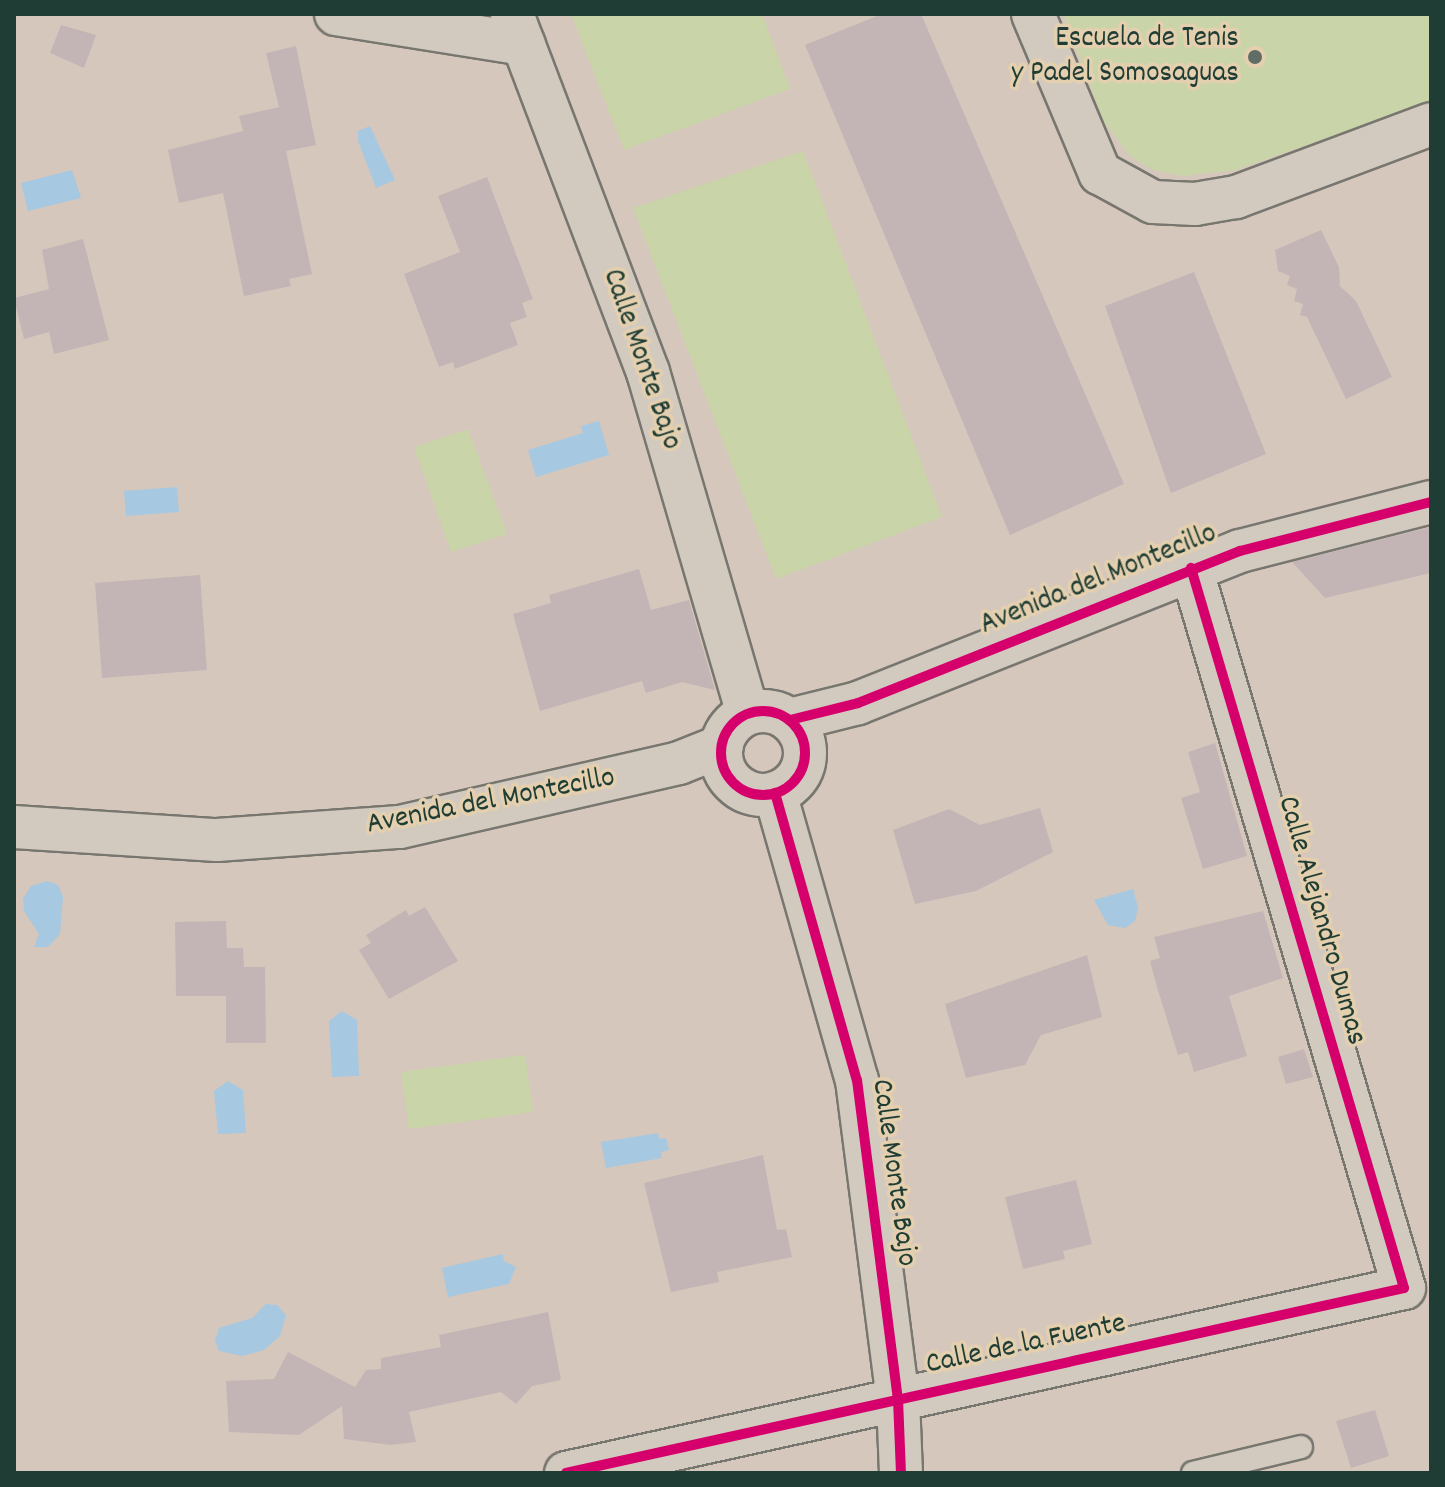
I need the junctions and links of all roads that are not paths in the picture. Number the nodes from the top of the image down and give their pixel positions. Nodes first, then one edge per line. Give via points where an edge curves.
1 (336, 14) edge
2 (1033, 14) edge
3 (518, 29) edge
4 (1431, 124) edge
5 (1431, 502) edge
6 (1191, 568) junction
7 (748, 713) junction
8 (797, 732) junction
9 (725, 761) junction
10 (775, 793) junction
11 (14, 827) edge
12 (1404, 1288) joint
13 (898, 1399) junction
14 (1301, 1447) dead end
15 (566, 1473) edge
16 (901, 1473) edge
17 (1193, 1473) edge

1 - 3 street
2 - 4 street via 1100,173 1153,202 1195,204 1236,197
3 - 7 street, Calle Monte Bajo via 648,372
5 - 6 street, Avenida del Montecillo
6 - 8 street, Avenida del Montecillo
6 - 12 street, Calle Alejandro Dumas
7 - 8 street via 762,711
7 - 9 street via 736,721
8 - 10 street via 801,772
9 - 10 street via 751,793
9 - 11 street, Avenida del Montecillo via 679,763 400,827 217,840
10 - 13 street, Calle Monte Bajo via 857,1080
12 - 13 street, Calle de la Fuente
13 - 15 street, Calle de la Fuente
13 - 16 street, Calle Monte Bajo
14 - 17 lane

